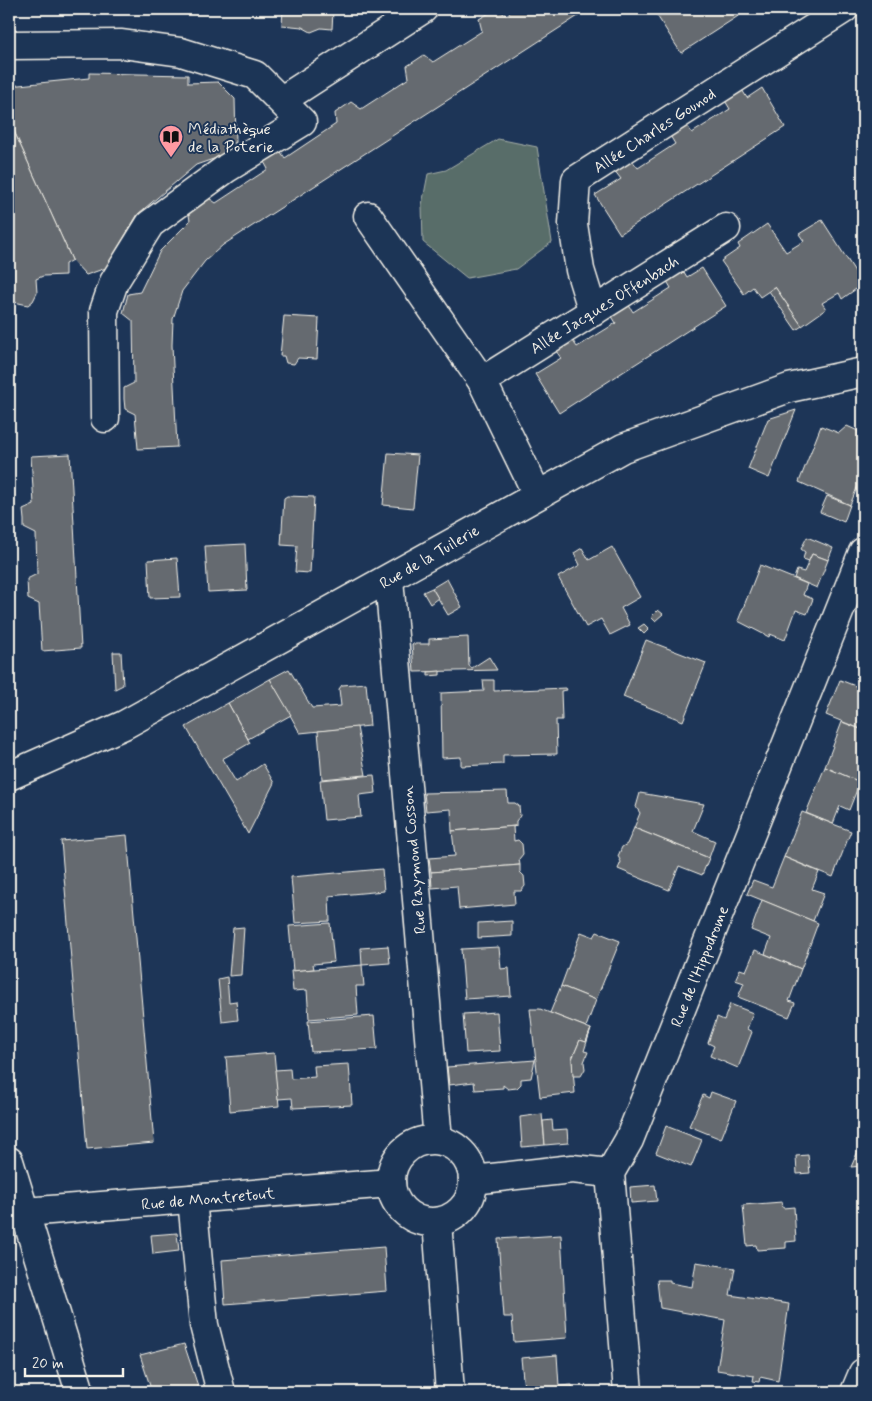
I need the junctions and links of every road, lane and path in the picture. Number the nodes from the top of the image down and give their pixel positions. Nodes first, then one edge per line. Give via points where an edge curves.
1 (423, 9) edge
2 (844, 9) edge
3 (9, 45) edge
4 (282, 100) junction
5 (368, 216) dead end
6 (726, 228) dead end
7 (592, 312) junction
8 (863, 372) edge
9 (482, 381) junction
10 (105, 418) dead end
11 (536, 494) junction
12 (863, 552) edge
13 (389, 579) junction
14 (9, 776) edge
15 (438, 1140) junction
16 (9, 1161) edge
17 (610, 1173) junction
18 (473, 1180) junction
19 (391, 1183) junction
20 (192, 1199) junction
21 (26, 1212) junction
22 (437, 1222) junction
23 (80, 1392) edge
24 (221, 1392) edge
25 (450, 1392) edge
26 (628, 1392) edge

1 - 4 street
2 - 7 street, Allée Charles Gounod via 576,180 573,224 580,270
3 - 4 street via 122,44 181,52 255,75
4 - 10 street via 302,122 227,168 150,224 114,282 104,311
5 - 9 street
6 - 7 street, Allée Jacques Offenbach
7 - 9 street, Allée Jacques Offenbach
8 - 11 street, Rue de la Tuilerie via 789,388 623,448
9 - 11 street
11 - 13 street, Rue de la Tuilerie
12 - 17 street, Rue de l'Hippodrome via 629,1140
13 - 14 street, Rue de la Tuilerie via 124,725
13 - 15 street, Rue Raymond Cosson
15 - 18 street via 449,1143 463,1154 472,1168
15 - 19 street via 414,1144 405,1151 392,1171
16 - 21 street
17 - 18 street via 572,1169
17 - 26 street
18 - 22 street via 467,1202 454,1215
19 - 20 street, Rue de Montretout
19 - 22 street via 402,1208 412,1216
20 - 21 street, Rue de Montretout
20 - 24 street via 204,1325
21 - 23 street
22 - 25 street

